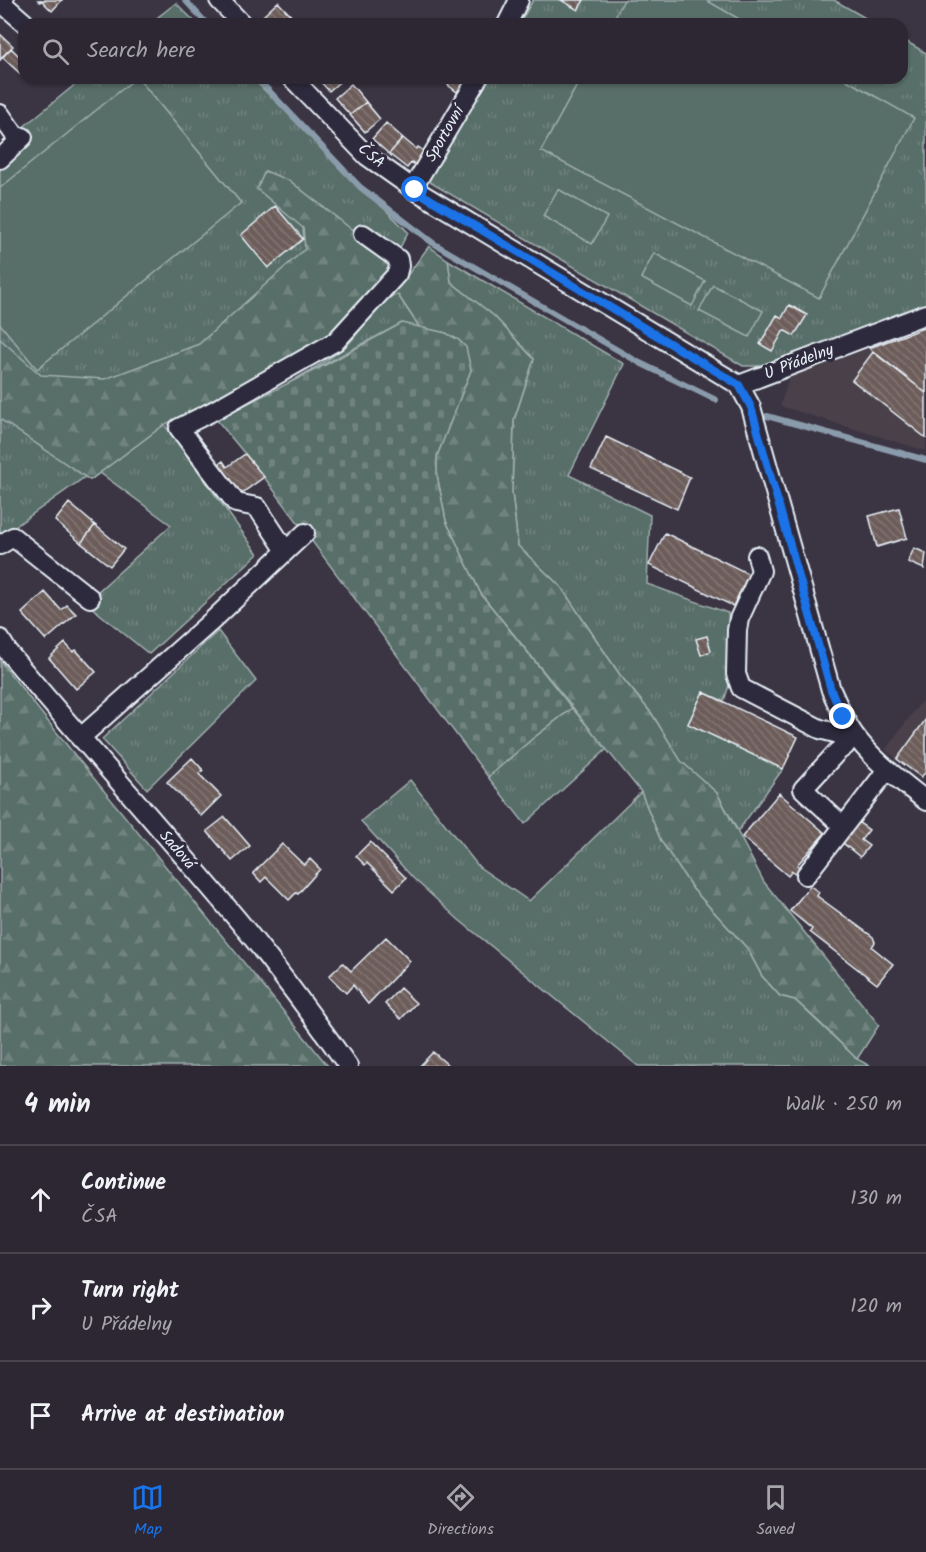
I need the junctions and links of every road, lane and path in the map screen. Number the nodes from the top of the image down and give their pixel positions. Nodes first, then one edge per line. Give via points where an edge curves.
1 (4, 0) edge
2 (219, 0) edge
3 (519, 0) edge
4 (19, 18) edge
5 (236, 18) edge
6 (510, 18) edge
7 (298, 84) edge
8 (474, 84) edge
9 (0, 114) edge
10 (0, 159) edge
11 (415, 190) junction
12 (363, 234) dead end
13 (926, 314) edge
14 (742, 388) junction
15 (305, 532) dead end
16 (0, 545) edge
17 (285, 551) junction
18 (757, 556) dead end
19 (90, 598) dead end
20 (0, 639) edge
21 (853, 733) junction
22 (80, 738) junction
23 (888, 770) junction
24 (926, 801) edge
25 (843, 826) junction
26 (806, 875) dead end
27 (348, 1066) edge

1 - 4 street via 2,3
2 - 5 street
3 - 6 street
7 - 11 street, ČSA via 368,156
8 - 11 street, Sportovní
9 - 10 street via 21,139
11 - 14 street, ČSA
12 - 17 street via 398,259 397,274 336,341 179,428 236,503 257,507
13 - 14 street, U Přádelny
14 - 21 street via 756,423 831,690
15 - 17 street
16 - 19 street via 13,537
17 - 22 street
18 - 21 street via 761,571 737,630 736,674 741,688 820,729 835,734
20 - 22 street, Sadová
21 - 23 street
21 - 25 street via 803,789
22 - 27 street, Sadová via 243,926
23 - 24 street
23 - 25 street
25 - 26 street

